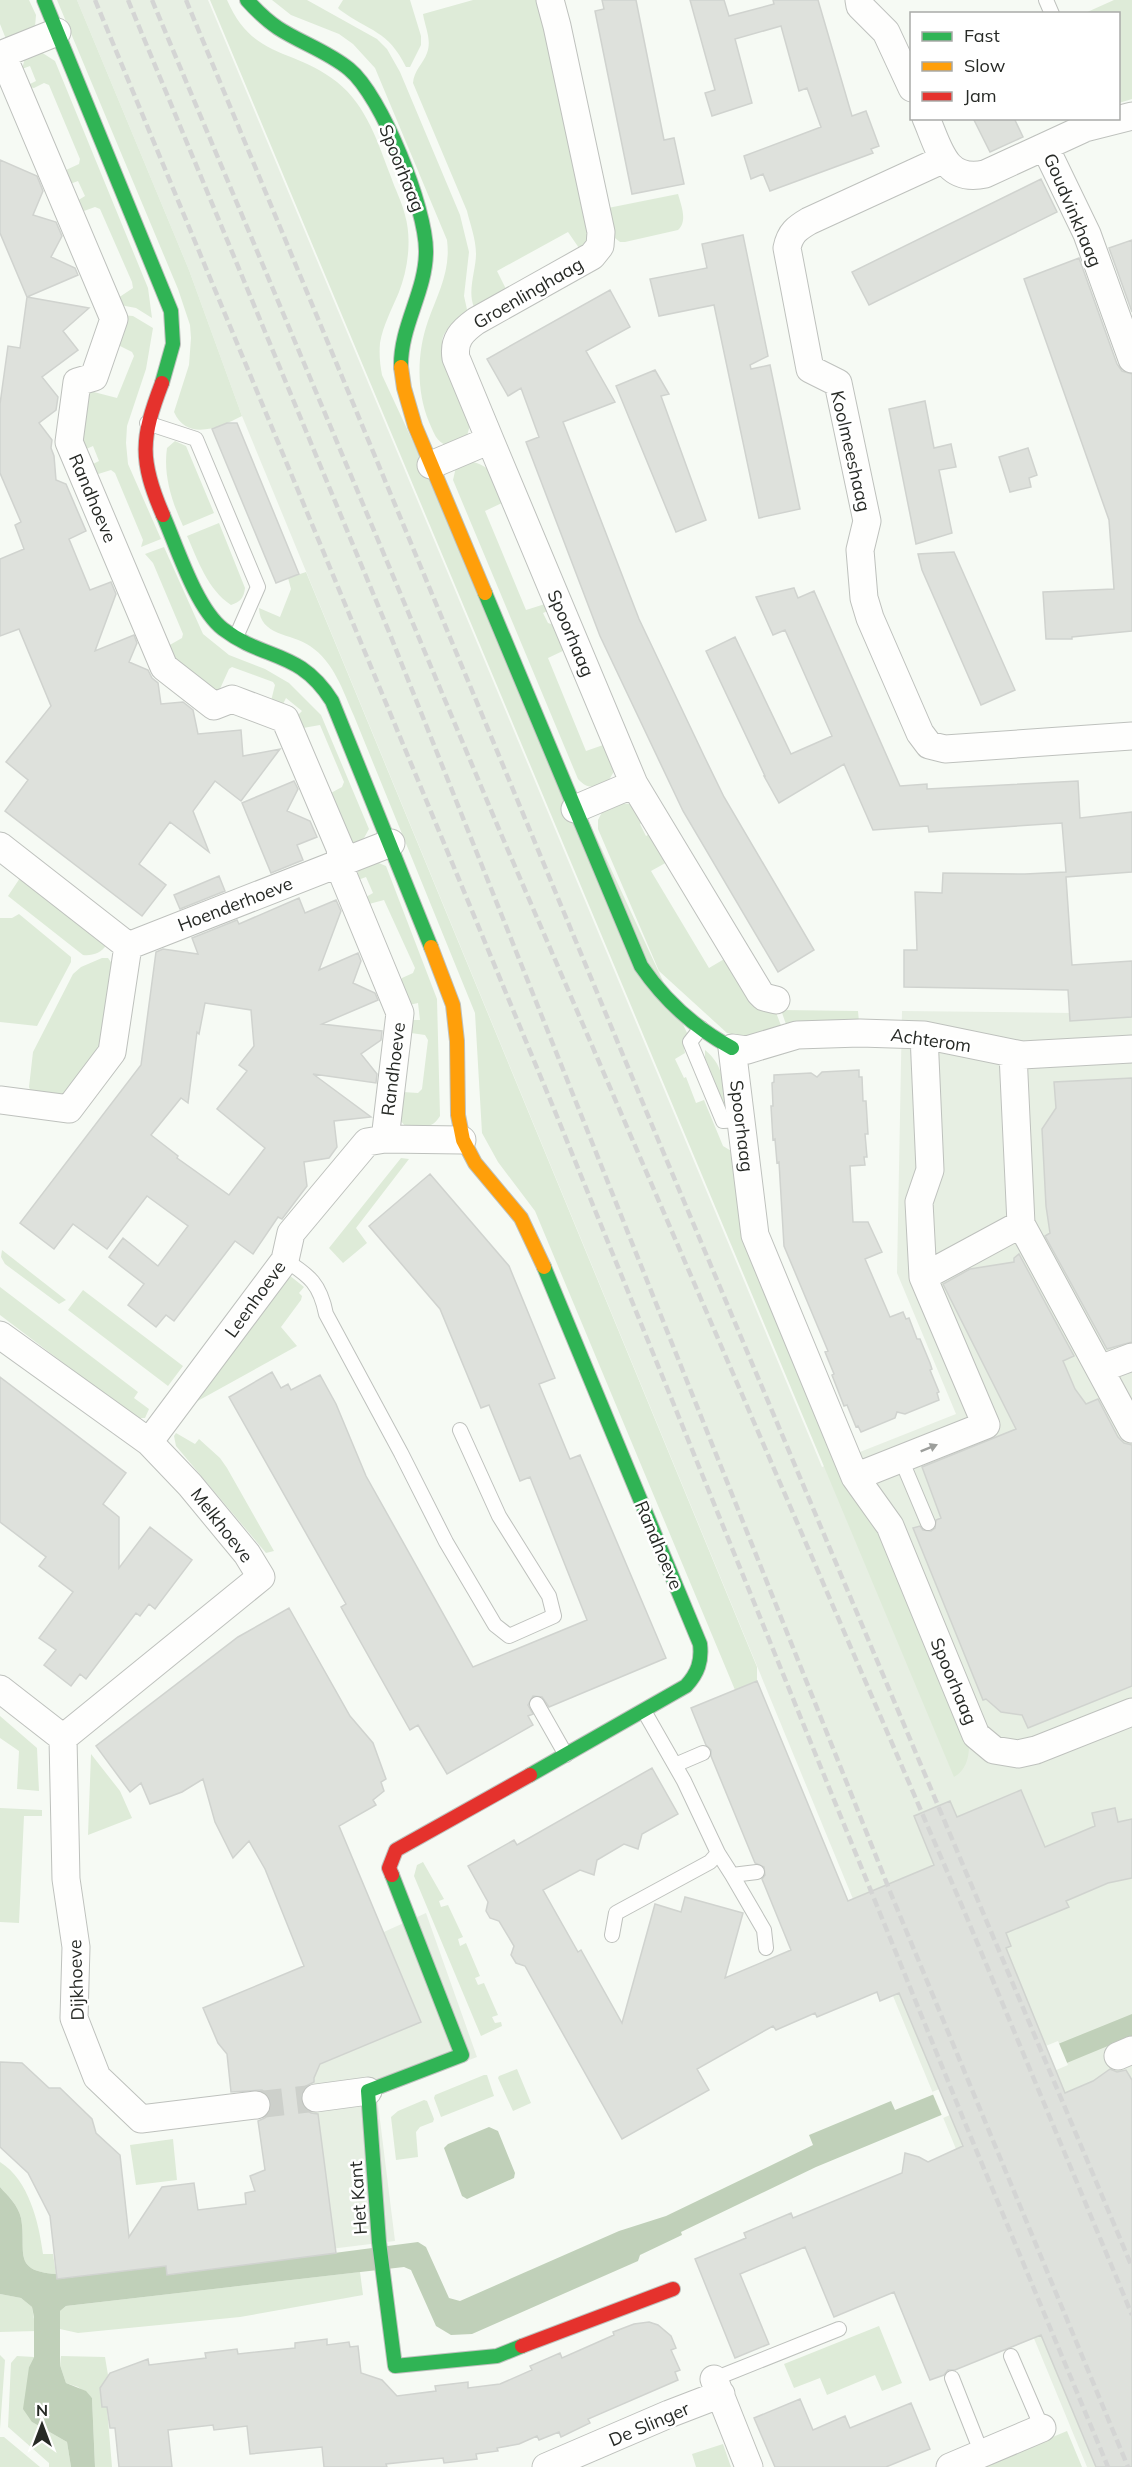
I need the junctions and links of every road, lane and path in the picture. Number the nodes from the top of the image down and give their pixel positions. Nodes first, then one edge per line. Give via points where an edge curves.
1 (44, 0) edge
2 (247, 0) edge
3 (549, 0) edge
4 (859, 0) edge
5 (57, 32) junction
6 (1, 55) edge
7 (910, 84) edge
8 (927, 120) edge
9 (1101, 121) edge
10 (1045, 147) junction
11 (944, 159) junction
12 (1132, 359) edge
13 (147, 423) junction
14 (490, 440) junction
15 (431, 465) junction
16 (236, 637) junction
17 (1132, 736) edge
18 (634, 784) junction
19 (575, 809) junction
20 (391, 843) junction
21 (0, 846) edge
22 (342, 862) junction
23 (128, 946) junction
24 (776, 1000) dead end
25 (700, 1028) junction
26 (924, 1035) junction
27 (732, 1048) junction
28 (1132, 1049) edge
29 (1012, 1054) junction
30 (0, 1100) edge
31 (741, 1120) junction
32 (385, 1139) junction
33 (462, 1140) junction
34 (1021, 1224) junction
35 (285, 1260) junction
36 (923, 1277) junction
37 (0, 1335) edge
38 (1132, 1357) edge
39 (1100, 1370) junction
40 (1132, 1429) edge
41 (460, 1430) dead end
42 (149, 1442) junction
43 (901, 1459) junction
44 (855, 1477) junction
45 (928, 1523) dead end
46 (509, 1636) junction
47 (515, 1650) dead end
48 (0, 1689) edge
49 (537, 1704) dead end
50 (644, 1711) junction
51 (1132, 1712) edge
52 (63, 1738) junction
53 (703, 1753) dead end
54 (566, 1755) junction
55 (675, 1764) junction
56 (718, 1852) junction
57 (757, 1872) dead end
58 (732, 1875) junction
59 (612, 1935) dead end
60 (766, 1948) dead end
61 (368, 2091) junction
62 (316, 2098) tunnel mouth
63 (256, 2105) tunnel mouth
64 (673, 2289) dead end
65 (839, 2329) dead end
66 (1011, 2356) dead end
67 (952, 2378) dead end
68 (718, 2387) junction
69 (1042, 2428) joint
70 (982, 2454) junction
71 (579, 2461) edge
72 (546, 2467) edge
73 (749, 2467) edge
74 (950, 2467) edge

1 - 5 street, Randhoeve
2 - 15 street, Spoorhaag via 270,22 344,65 367,89 412,186 427,247 420,291 404,338 401,371 409,410
3 - 14 street, Groenlinghaag via 601,232 600,246 592,256 460,333 454,350 456,358
4 - 7 street via 886,32
5 - 6 street, Randhoeve
5 - 13 street, Randhoeve via 171,311 175,335 172,354
6 - 22 street, Randhoeve via 114,319 94,377 77,382 69,442 164,668 214,706 232,699 285,719 340,848
8 - 11 street
9 - 10 street, Goudvinkhaag
10 - 11 street via 971,177 960,175
10 - 12 street, Goudvinkhaag via 1087,234
11 - 17 street, Koolmeeshaag via 809,220 793,232 787,248 810,369 838,383 867,521 860,565 870,618 929,746 945,749
13 - 16 street, Randhoeve via 144,456 154,493 202,604 213,620
13 - 16 lane via 196,440 258,587
14 - 15 street
14 - 18 street, Spoorhaag
15 - 19 street, Spoorhaag
16 - 20 street, Randhoeve via 297,663 324,686
18 - 19 street
18 - 24 street, Spoorhaag via 760,993
19 - 25 street, Spoorhaag via 641,966 657,990
20 - 22 street
20 - 33 street, Randhoeve via 450,993 456,1028
21 - 23 street
22 - 23 street, Hoenderhoeve
22 - 32 street, Randhoeve via 343,875 400,1013
23 - 30 street via 112,1053 69,1109
25 - 27 street, Spoorhaag
25 - 31 lane via 690,1042 723,1122
26 - 27 street, Achterom via 806,1034 747,1050
26 - 29 street, Achterom
26 - 36 street via 930,1170 919,1202
27 - 31 street, Spoorhaag
28 - 29 street, Achterom
29 - 34 street
31 - 44 street, Spoorhaag via 755,1235
32 - 33 street, Randhoeve
32 - 35 street, Leenhoeve via 367,1142 291,1233
33 - 50 street, Randhoeve via 525,1222 700,1644 701,1667 695,1677
34 - 36 street
34 - 39 street
35 - 42 street, Leenhoeve
35 - 46 lane via 308,1274 322,1297 326,1314 446,1542 495,1625
43 -> 36 street via 986,1425
37 - 42 street, Melkhoeve
38 - 39 street
39 - 40 street
41 - 46 lane via 499,1516 549,1596 554,1616
42 - 52 street, Melkhoeve via 190,1485 261,1577
43 - 44 street
43 - 45 lane
44 - 51 street, Spoorhaag via 890,1526 976,1734 987,1746 1010,1754 1028,1753
46 - 47 lane
48 - 52 street
49 - 54 lane
50 - 54 street, Randhoeve
50 - 55 lane
52 - 63 street, Dijkhoeve via 66,1879 76,1947 74,2018 97,2077 141,2119
53 - 55 lane
54 - 61 street, Randhoeve via 396,1850 389,1868 462,2055
55 - 56 lane
56 - 58 lane
56 - 59 lane via 711,1862 616,1912
57 - 58 lane
58 - 60 lane via 764,1930
61 - 62 street
61 - 64 street, Het Kant via 379,2242 395,2366 497,2356
65 - 68 lane
66 - 69 lane
67 - 70 lane
68 - 71 street, De Slinger
68 - 73 street
69 - 70 street
70 - 74 street
71 - 72 street, De Slinger

